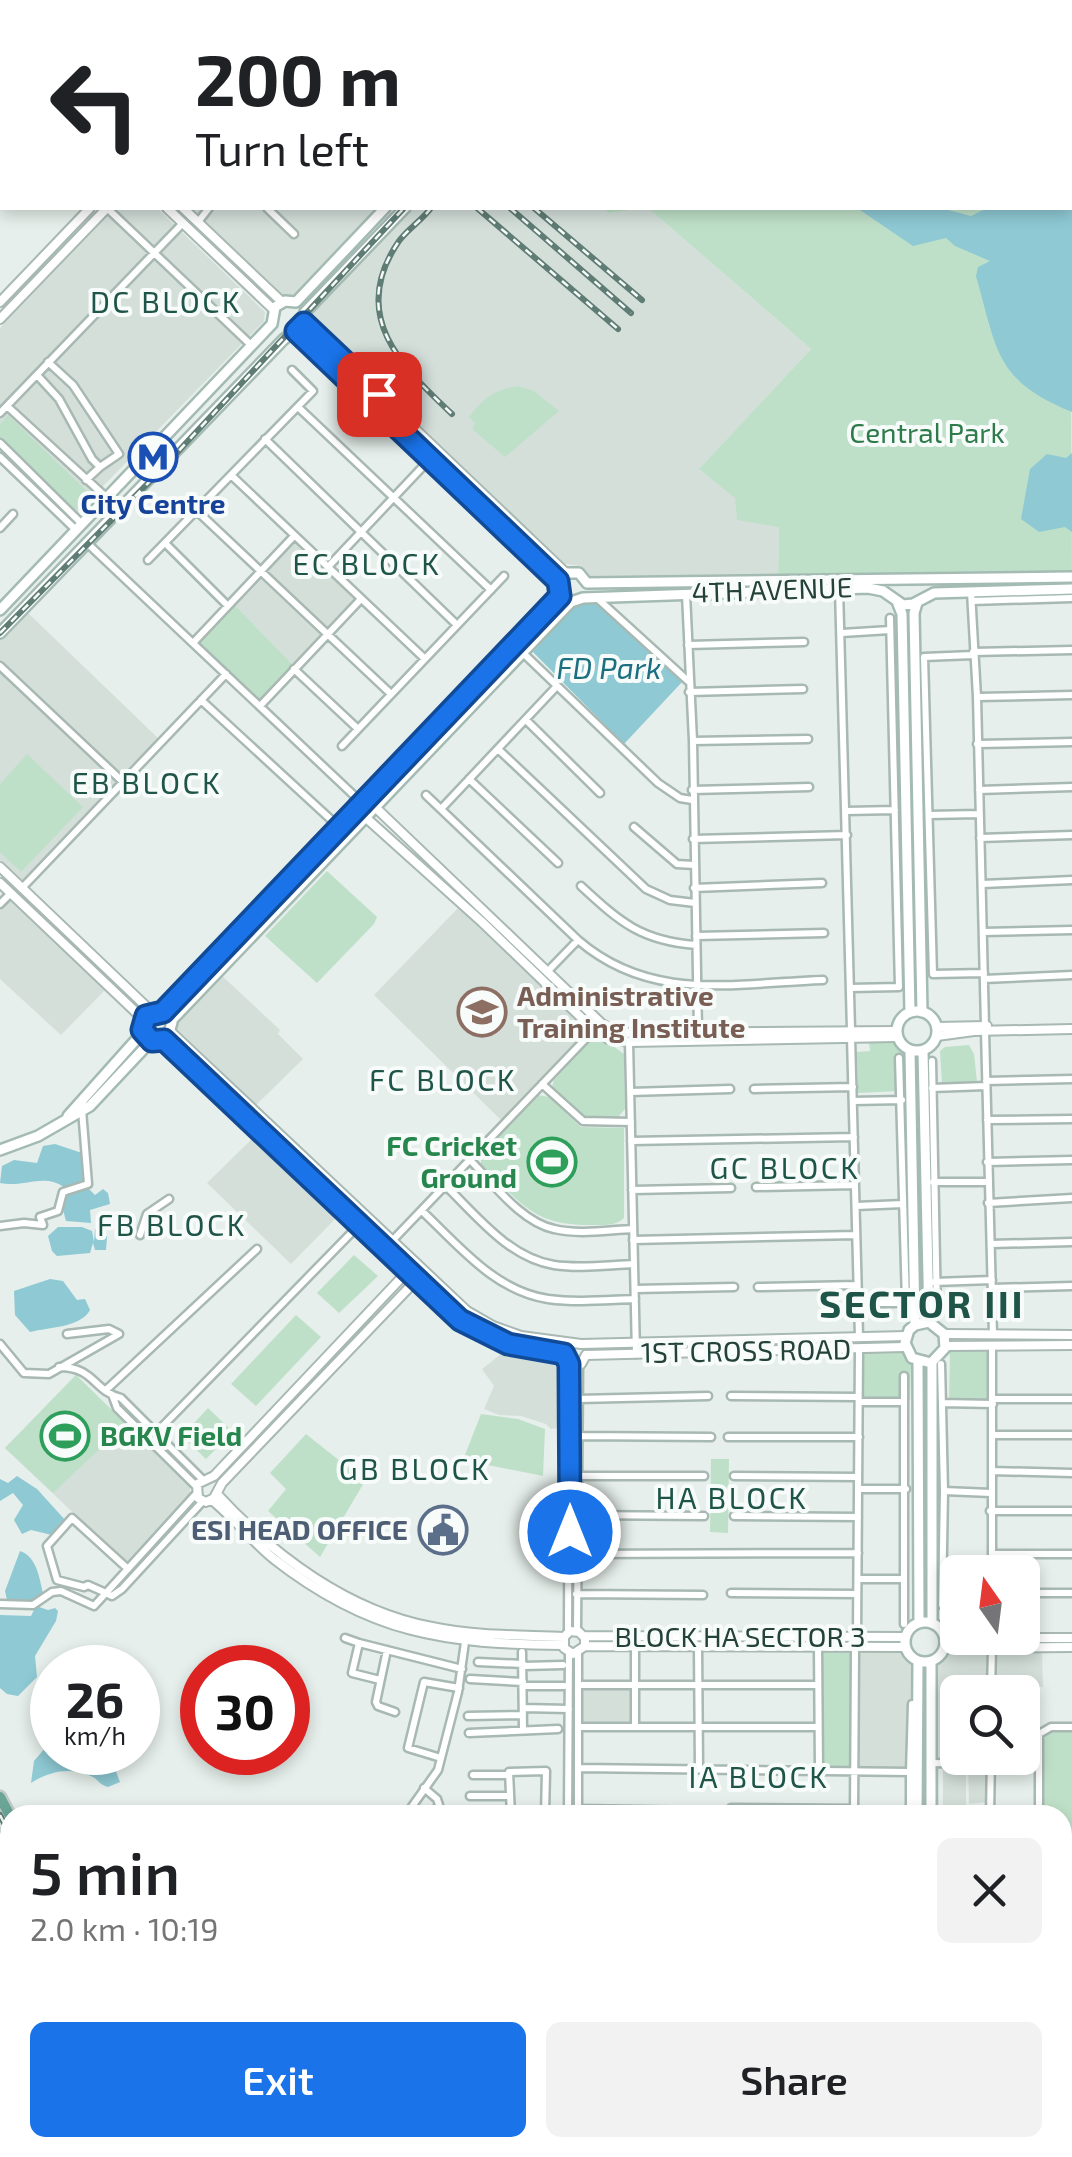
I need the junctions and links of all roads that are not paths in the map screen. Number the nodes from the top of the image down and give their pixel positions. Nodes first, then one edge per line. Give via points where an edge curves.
1 (88, 210) edge
2 (105, 210) edge
3 (109, 210) edge
4 (169, 210) edge
5 (185, 210) edge
6 (207, 210) edge
7 (269, 210) edge
8 (383, 210) edge
9 (403, 210) edge
10 (183, 222) junction
11 (198, 222) junction
12 (294, 234) dead end
13 (154, 252) junction
14 (0, 302) edge
15 (296, 302) junction
16 (276, 311) junction
17 (0, 320) edge
18 (299, 325) junction
19 (252, 345) junction
20 (48, 362) junction
21 (292, 370) dead end
22 (37, 375) junction
23 (7, 406) junction
24 (298, 407) junction
25 (0, 414) edge
26 (404, 418) junction
27 (396, 427) junction
28 (264, 440) junction
29 (0, 443) edge
30 (1, 459) edge
31 (430, 459) junction
32 (100, 467) junction
33 (230, 475) junction
34 (86, 480) junction
35 (394, 497) junction
36 (106, 498) junction
37 (197, 510) junction
38 (13, 514) dead end
39 (80, 527) junction
40 (0, 528) edge
41 (360, 533) junction
42 (294, 536) junction
43 (87, 542) junction
44 (166, 544) junction
45 (148, 560) dead end
46 (42, 566) junction
47 (328, 568) junction
48 (261, 571) junction
49 (504, 576) dead end
50 (55, 577) junction
51 (562, 577) junction
52 (1072, 577) edge
53 (914, 580) junction
54 (899, 581) junction
55 (587, 583) junction
56 (725, 586) junction
57 (839, 588) junction
58 (1072, 589) edge
59 (491, 590) junction
60 (686, 592) junction
61 (560, 596) junction
62 (971, 596) junction
63 (583, 598) junction
64 (597, 598) junction
65 (1072, 598) edge
66 (361, 599) junction
67 (895, 601) junction
68 (918, 601) junction
69 (571, 602) junction
70 (228, 606) junction
71 (0, 610) edge
72 (890, 618) dead end
73 (457, 625) junction
74 (890, 630) junction
75 (0, 633) edge
76 (328, 634) junction
77 (842, 634) junction
78 (804, 642) dead end
79 (193, 643) junction
80 (688, 644) junction
81 (1072, 650) edge
82 (523, 653) junction
83 (974, 654) junction
84 (424, 659) junction
85 (0, 666) edge
86 (294, 670) junction
87 (226, 674) junction
88 (688, 682) junction
89 (557, 686) junction
90 (802, 689) dead end
91 (689, 692) junction
92 (391, 694) junction
93 (977, 696) junction
94 (1072, 696) edge
95 (202, 700) junction
96 (260, 706) junction
97 (455, 706) junction
98 (464, 715) junction
99 (526, 720) junction
100 (358, 729) junction
101 (808, 739) dead end
102 (693, 740) junction
103 (1072, 742) edge
104 (976, 744) junction
105 (342, 746) dead end
106 (498, 749) junction
107 (395, 769) junction
108 (405, 776) junction
109 (469, 779) junction
110 (123, 782) junction
111 (809, 787) dead end
112 (1072, 787) edge
113 (692, 790) junction
114 (979, 790) junction
115 (600, 793) dead end
116 (426, 794) dead end
117 (692, 800) junction
118 (362, 803) junction
119 (375, 807) junction
120 (441, 809) junction
121 (895, 810) junction
122 (846, 811) junction
123 (928, 814) junction
124 (978, 814) junction
125 (364, 816) junction
126 (339, 827) junction
127 (634, 827) dead end
128 (847, 835) junction
129 (1072, 835) edge
130 (980, 838) junction
131 (693, 840) junction
132 (558, 863) dead end
133 (694, 866) junction
134 (0, 867) edge
135 (1072, 880) edge
136 (0, 883) edge
137 (822, 883) dead end
138 (982, 884) junction
139 (581, 886) dead end
140 (22, 888) junction
141 (694, 888) junction
142 (11, 893) junction
143 (266, 902) junction
144 (695, 903) junction
145 (0, 904) edge
146 (276, 910) junction
147 (485, 919) junction
148 (1072, 930) edge
149 (983, 932) junction
150 (824, 933) dead end
151 (696, 936) junction
152 (578, 940) junction
153 (696, 945) junction
154 (546, 973) junction
155 (1072, 975) edge
156 (984, 976) junction
157 (823, 980) dead end
158 (697, 984) junction
159 (850, 988) junction
160 (910, 1012) junction
161 (922, 1012) junction
162 (153, 1014) junction
163 (1072, 1026) edge
164 (985, 1028) junction
165 (594, 1030) junction
166 (169, 1031) junction
167 (937, 1031) junction
168 (143, 1032) junction
169 (698, 1032) junction
170 (851, 1033) junction
171 (897, 1034) junction
172 (733, 1035) junction
173 (635, 1039) junction
174 (152, 1041) junction
175 (910, 1050) junction
176 (922, 1051) junction
177 (899, 1058) dead end
178 (932, 1061) dead end
179 (1072, 1079) edge
180 (986, 1083) junction
181 (542, 1084) junction
182 (853, 1087) junction
183 (932, 1088) junction
184 (754, 1089) dead end
185 (730, 1090) dead end
186 (630, 1092) junction
187 (902, 1100) junction
188 (853, 1101) junction
189 (82, 1110) junction
190 (67, 1118) junction
191 (1072, 1119) edge
192 (987, 1120) junction
193 (631, 1122) junction
194 (854, 1137) junction
195 (631, 1141) junction
196 (291, 1147) junction
197 (0, 1150) edge
198 (283, 1155) junction
199 (470, 1160) junction
200 (1072, 1160) edge
201 (987, 1162) junction
202 (933, 1182) junction
203 (987, 1182) junction
204 (445, 1185) junction
205 (855, 1186) junction
206 (731, 1188) dead end
207 (756, 1188) dead end
208 (632, 1190) junction
209 (1072, 1198) edge
210 (169, 1199) dead end
211 (988, 1202) junction
212 (904, 1204) junction
213 (856, 1206) junction
214 (421, 1210) junction
215 (0, 1226) edge
216 (360, 1228) junction
217 (633, 1229) junction
218 (140, 1235) dead end
219 (856, 1235) junction
220 (634, 1240) junction
221 (391, 1242) junction
222 (1072, 1242) edge
223 (990, 1244) junction
224 (256, 1249) dead end
225 (411, 1261) junction
226 (634, 1264) junction
227 (406, 1272) junction
228 (423, 1272) junction
229 (415, 1281) junction
230 (934, 1282) junction
231 (992, 1284) junction
232 (858, 1285) junction
233 (1072, 1286) edge
234 (734, 1287) dead end
235 (758, 1287) dead end
236 (634, 1289) junction
237 (635, 1299) junction
238 (454, 1300) junction
239 (858, 1303) junction
240 (446, 1308) junction
241 (937, 1311) dead end
242 (929, 1322) junction
243 (915, 1324) junction
244 (67, 1334) dead end
245 (1072, 1336) edge
246 (859, 1337) junction
247 (830, 1338) junction
248 (993, 1339) junction
249 (945, 1340) junction
250 (1027, 1340) junction
251 (906, 1342) junction
252 (636, 1343) junction
253 (0, 1344) edge
254 (570, 1344) junction
255 (581, 1344) junction
256 (1072, 1345) edge
257 (859, 1348) junction
258 (830, 1349) junction
259 (564, 1354) junction
260 (636, 1354) junction
261 (586, 1355) junction
262 (918, 1362) junction
263 (936, 1363) junction
264 (574, 1364) junction
265 (58, 1367) junction
266 (904, 1376) dead end
267 (109, 1393) junction
268 (708, 1396) dead end
269 (732, 1396) dead end
270 (1072, 1398) edge
271 (578, 1399) junction
272 (859, 1399) junction
273 (292, 1401) junction
274 (993, 1401) junction
275 (904, 1402) junction
276 (942, 1403) junction
277 (155, 1434) junction
278 (993, 1434) junction
279 (1072, 1435) edge
280 (576, 1436) junction
281 (711, 1437) dead end
282 (728, 1437) dead end
283 (858, 1437) junction
284 (573, 1447) junction
285 (992, 1471) junction
286 (1072, 1473) edge
287 (578, 1476) junction
288 (704, 1476) dead end
289 (734, 1476) dead end
290 (858, 1477) junction
291 (906, 1489) junction
292 (858, 1490) junction
293 (207, 1491) junction
294 (944, 1491) junction
295 (992, 1493) junction
296 (990, 1510) junction
297 (1072, 1512) edge
298 (577, 1515) junction
299 (704, 1516) dead end
300 (734, 1516) dead end
301 (858, 1516) junction
302 (574, 1532) junction
303 (858, 1553) junction
304 (576, 1554) junction
305 (992, 1554) joint
306 (1072, 1554) edge
307 (943, 1555) edge
308 (128, 1569) junction
309 (858, 1579) junction
310 (904, 1579) junction
311 (106, 1593) junction
312 (731, 1593) dead end
313 (1040, 1593) edge
314 (1072, 1593) edge
315 (573, 1594) junction
316 (704, 1594) dead end
317 (858, 1594) junction
318 (0, 1604) edge
319 (919, 1623) junction
320 (904, 1624) dead end
321 (932, 1624) junction
322 (453, 1635) junction
323 (940, 1636) edge
324 (857, 1637) junction
325 (345, 1638) dead end
326 (1040, 1638) edge
327 (1072, 1638) edge
328 (902, 1640) junction
329 (660, 1641) junction
330 (738, 1641) junction
331 (359, 1642) junction
332 (465, 1642) junction
333 (573, 1642) junction
334 (791, 1642) junction
335 (635, 1646) junction
336 (698, 1646) junction
337 (818, 1646) junction
338 (1040, 1647) edge
339 (1072, 1647) edge
340 (940, 1649) edge
341 (387, 1650) junction
342 (522, 1652) dead end
343 (855, 1652) dead end
344 (918, 1661) junction
345 (478, 1662) dead end
346 (932, 1662) junction
347 (522, 1665) junction
348 (563, 1666) dead end
349 (462, 1669) junction
350 (470, 1679) dead end
351 (380, 1680) junction
352 (566, 1682) junction
353 (578, 1682) junction
354 (523, 1684) junction
355 (635, 1684) junction
356 (698, 1684) junction
357 (818, 1684) junction
358 (459, 1688) junction
359 (912, 1704) dead end
360 (568, 1708) junction
361 (395, 1712) dead end
362 (523, 1712) junction
363 (468, 1716) dead end
364 (578, 1727) junction
365 (635, 1727) junction
366 (698, 1727) junction
367 (817, 1727) junction
368 (1072, 1727) edge
369 (523, 1730) junction
370 (558, 1730) dead end
371 (469, 1733) dead end
372 (568, 1742) junction
373 (578, 1742) junction
374 (441, 1758) junction
375 (931, 1763) junction
376 (940, 1763) edge
377 (578, 1768) junction
378 (699, 1769) junction
379 (819, 1770) junction
380 (854, 1770) junction
381 (910, 1772) junction
382 (472, 1775) dead end
383 (509, 1775) junction
384 (990, 1775) edge
385 (424, 1788) junction
386 (470, 1796) dead end
387 (510, 1796) junction
388 (413, 1805) edge
389 (439, 1805) edge
390 (510, 1805) edge
391 (545, 1805) edge
392 (568, 1805) edge
393 (578, 1805) edge
394 (854, 1805) edge
395 (913, 1805) edge
396 (914, 1805) edge
397 (931, 1805) edge
398 (990, 1805) edge
399 (1039, 1805) edge

1 - 14 street
2 - 17 street
3 - 13 street
4 - 10 street
5 - 11 street
6 - 11 street
7 - 12 street
8 - 15 main road
9 - 18 main road
10 - 13 street
10 - 16 street
11 - 16 street
13 - 19 street
13 - 20 street
15 - 16 main road
15 - 18 main road
16 - 18 main road via 278,328
16 - 19 main road
18 - 26 street
18 - 27 street
18 - 43 main road
19 - 36 main road
20 - 22 street
20 - 32 street via 73,386 119,454
21 - 24 street via 313,391
22 - 23 street
22 - 32 street
23 - 25 street
23 - 34 street
24 - 28 street
24 - 35 street
26 - 27 street
26 - 51 street
27 - 31 street
28 - 33 street
28 - 41 street
29 - 39 street
30 - 39 street
31 - 35 street
31 - 51 street
32 - 34 street
33 - 37 street
33 - 42 street
34 - 36 street
35 - 41 street
35 - 59 street
36 - 39 main road
37 - 44 street
37 - 48 street
38 - 40 street
39 - 46 main road
41 - 47 street
41 - 73 street
42 - 47 street
42 - 48 street
43 - 50 main road
43 - 79 street
44 - 45 street
44 - 70 street
46 - 50 main road
46 - 71 main road
47 - 66 street
48 - 70 street
48 - 76 street
49 - 59 street
50 - 75 main road
51 - 55 main road via 580,573
51 - 61 main road
52 - 53 main road, 4TH AVENUE
53 - 54 main road, 4TH AVENUE
53 - 68 main road via 921,586
54 - 56 main road, 4TH AVENUE
54 - 67 main road via 891,588
55 - 56 main road, 4TH AVENUE
55 - 63 main road
56 - 57 main road, 4TH AVENUE
56 - 60 main road, 4TH AVENUE
57 - 67 main road, 4TH AVENUE via 868,588
57 - 77 street
58 - 62 main road, 4TH AVENUE
59 - 73 street
60 - 64 main road, 4TH AVENUE
60 - 80 street
61 - 69 main road
61 - 97 main road
62 - 65 street
62 - 68 main road, 4TH AVENUE via 934,593
62 - 83 street
63 - 64 main road, 4TH AVENUE
63 - 69 main road
64 - 88 street
66 - 76 street
66 - 84 street
67 - 68 main road, 4TH AVENUE
67 - 160 main road via 902,614
68 - 161 main road
69 - 82 main road
70 - 79 street
72 - 74 street
73 - 84 street
74 - 77 street
74 - 121 street
76 - 86 street
76 - 92 street
77 - 122 street
78 - 80 street
79 - 87 street
80 - 88 street
81 - 83 street
82 - 89 street
82 - 98 main road
83 - 93 street
83 - 123 street via 924,656
84 - 92 street
85 - 110 street
86 - 96 street
86 - 100 street
87 - 95 street
87 - 96 street
88 - 91 street
89 - 99 street
89 - 117 street via 658,783
90 - 91 street
91 - 102 street
92 - 100 street
93 - 94 street
93 - 104 street
95 - 110 street
95 - 126 street
96 - 118 street
97 - 98 main road
97 - 107 main road
98 - 108 main road
99 - 106 street
99 - 115 street
100 - 105 street
101 - 102 street
102 - 113 street
103 - 104 street
104 - 114 street
106 - 109 street
106 - 144 street via 646,889
107 - 108 main road
107 - 118 main road
108 - 119 main road
109 - 120 street
109 - 132 street
110 - 140 street
111 - 113 street
112 - 114 street
113 - 117 street
114 - 124 street
116 - 120 street
117 - 131 street
118 - 126 main road
119 - 125 main road
119 - 147 street
120 - 152 street
121 - 122 street
121 - 159 street via 899,987
122 - 128 street
123 - 124 street
123 - 156 street via 933,974
124 - 130 street
125 - 146 main road
125 - 147 street
126 - 143 main road
127 - 133 street via 677,864
128 - 131 street
128 - 159 street
129 - 130 street
130 - 138 street
131 - 133 street
133 - 141 street
134 - 140 street
135 - 138 street
136 - 142 street
137 - 141 street
138 - 149 street
139 - 153 street via 632,930
140 - 162 street
141 - 144 street
142 - 145 street
142 - 162 street
143 - 146 main road
143 - 162 main road
144 - 151 street
146 - 166 main road
147 - 154 street
147 - 165 street
148 - 149 street
149 - 156 street
150 - 151 street
151 - 153 street
152 - 154 street
152 - 158 street via 641,978
153 - 158 street
154 - 173 street via 607,1028
155 - 156 street
156 - 164 street
157 - 158 street
158 - 169 street
159 - 170 street
160 - 161 main road
160 - 171 main road
161 - 167 main road
162 - 166 main road
162 - 168 main road
163 - 164 street
164 - 167 street
164 - 180 street
165 - 173 street via 608,1039
165 - 181 street
166 - 174 main road
166 - 196 street
166 - 198 street
167 - 176 main road via 934,1044
168 - 174 main road
168 - 190 main road
169 - 172 street
169 - 173 street
170 - 171 street
170 - 172 street
170 - 182 street
171 - 175 main road
172 - 173 street
173 - 186 street
174 - 189 main road
175 - 176 main road
175 - 243 main road
176 - 242 main road
177 - 187 street
178 - 183 street
179 - 180 street
180 - 183 street
180 - 192 street
181 - 193 street via 583,1122
181 - 199 street
182 - 184 street
182 - 188 street
183 - 202 street
185 - 186 street
186 - 193 street
187 - 188 street
187 - 212 street
188 - 194 street
189 - 190 main road
189 - 215 street via 88,1184 62,1192 58,1211 40,1217 42,1225
190 - 197 main road
191 - 192 street
192 - 201 street
193 - 195 street
194 - 195 street
194 - 205 street
195 - 208 street
196 - 198 street
196 - 221 street
198 - 216 street
199 - 204 street
199 - 217 street via 544,1226 573,1232
200 - 201 street
201 - 203 street
202 - 203 street
202 - 230 street
203 - 211 street
204 - 214 street
204 - 226 street via 530,1258 558,1266
205 - 207 street
205 - 213 street
206 - 208 street
208 - 217 street
209 - 211 street
210 - 218 street via 147,1214
211 - 223 street
212 - 213 street
212 - 239 street via 906,1303
213 - 219 street
214 - 221 street
214 - 237 street via 486,1271 518,1290 555,1300
216 - 227 street
216 - 277 street
217 - 220 street
219 - 220 street
219 - 232 street
220 - 226 street
221 - 225 street
222 - 223 street
223 - 231 street
224 - 267 street
225 - 227 street
225 - 228 street
226 - 236 street
227 - 229 street
227 - 273 street
228 - 229 street
228 - 238 street
229 - 240 street
229 - 273 street
230 - 231 street
230 - 241 street
231 - 233 street
231 - 248 street
232 - 235 street
232 - 239 street
234 - 236 street
236 - 237 street
237 - 252 street
238 - 240 street
238 - 254 street via 501,1329
239 - 246 street
240 - 259 street via 497,1340
242 - 243 main road
242 - 249 main road
243 - 251 main road
244 - 265 street via 119,1334
245 - 250 street
246 - 247 street
246 - 251 street
247 - 252 street
247 - 258 street
248 - 249 street
248 - 250 street
248 - 274 street
249 - 263 main road
250 - 256 street
251 - 257 street, 1ST CROSS ROAD
251 - 262 main road
252 - 255 street
252 - 260 street
253 - 265 street via 24,1372 49,1374
254 - 255 street
254 - 259 street
255 - 261 street
257 - 258 street, 1ST CROSS ROAD
257 - 272 street
258 - 260 street, 1ST CROSS ROAD
259 - 264 street
260 - 261 street, 1ST CROSS ROAD
261 - 264 street
262 - 263 main road
262 - 319 main road
263 - 276 street
263 - 321 main road
264 - 271 street
264 - 284 street
265 - 267 street via 76,1367
266 - 275 street
267 - 277 street
267 - 293 street
268 - 271 street
269 - 272 street
270 - 274 street
271 - 280 street
272 - 275 street
272 - 283 street
273 - 293 street
274 - 276 street
274 - 278 street
275 - 291 street
276 - 294 street
277 - 293 street
278 - 279 street
278 - 285 street
280 - 281 street
280 - 284 street
282 - 283 street
283 - 290 street
284 - 287 street
284 - 302 street
285 - 286 street
285 - 295 street
287 - 288 street
287 - 298 street
289 - 290 street
290 - 292 street
291 - 292 street
291 - 310 street
292 - 301 street
293 - 308 street
293 - 311 street via 122,1589
293 - 322 street via 296,1570 370,1608
294 - 295 street
294 - 307 street
295 - 296 street
296 - 297 street
296 - 305 street
298 - 299 street
298 - 302 street
300 - 301 street
301 - 303 street
302 - 304 street
302 - 315 street
303 - 304 street
303 - 309 street
304 - 315 street
305 - 306 street
308 - 311 street
308 - 311 street via 72,1518 46,1546 57,1580
309 - 310 street
309 - 317 street
310 - 320 street
311 - 318 street via 94,1606 61,1591 33,1605
312 - 317 street
313 - 314 street
315 - 316 street
315 - 333 street
317 - 324 street
319 - 321 main road
319 - 328 main road
321 - 323 main road
322 - 332 street
322 - 333 street
324 - 328 street, BLOCK HA SECTOR 3
324 - 334 street, BLOCK HA SECTOR 3
325 - 331 street
326 - 327 street
328 - 337 street
328 - 344 main road
329 - 330 street, BLOCK HA SECTOR 3
329 - 333 street, BLOCK HA SECTOR 3
329 - 335 street
329 - 336 street
330 - 334 street
330 - 336 street
331 - 341 street
331 - 351 street via 352,1673
332 - 333 street
332 - 349 street
333 - 335 street
333 - 352 street
333 - 353 street
334 - 337 street
335 - 355 street
336 - 356 street
337 - 357 street
338 - 339 street
340 - 346 main road
341 - 349 street
341 - 351 street
342 - 347 street
343 - 380 street
344 - 346 main road
344 - 396 main road
345 - 347 street
346 - 375 main road
347 - 348 street
347 - 354 street
349 - 358 street
350 - 354 street
351 - 361 street via 376,1704
352 - 353 street
352 - 354 street
352 - 360 street
353 - 355 street
353 - 364 street
354 - 362 street
355 - 356 street
355 - 365 street
356 - 357 street
356 - 366 street
357 - 367 street
358 - 374 street
358 - 374 street via 424,1682 408,1748
359 - 381 street
360 - 362 street
360 - 372 street
362 - 363 street
362 - 369 street
364 - 365 street
364 - 373 street
365 - 366 street
366 - 367 street
366 - 378 street
367 - 379 street
368 - 399 street via 1039,1734
369 - 370 street
369 - 371 street
372 - 373 street
372 - 392 street
373 - 377 street
374 - 385 street
375 - 376 street
375 - 397 main road
377 - 378 street
377 - 393 street
378 - 379 street
379 - 380 street
380 - 381 street
380 - 394 street
381 - 395 street
382 - 383 street
383 - 387 street
383 - 391 street via 546,1771
384 - 398 street
385 - 388 street
385 - 389 street
386 - 387 street
387 - 390 street

